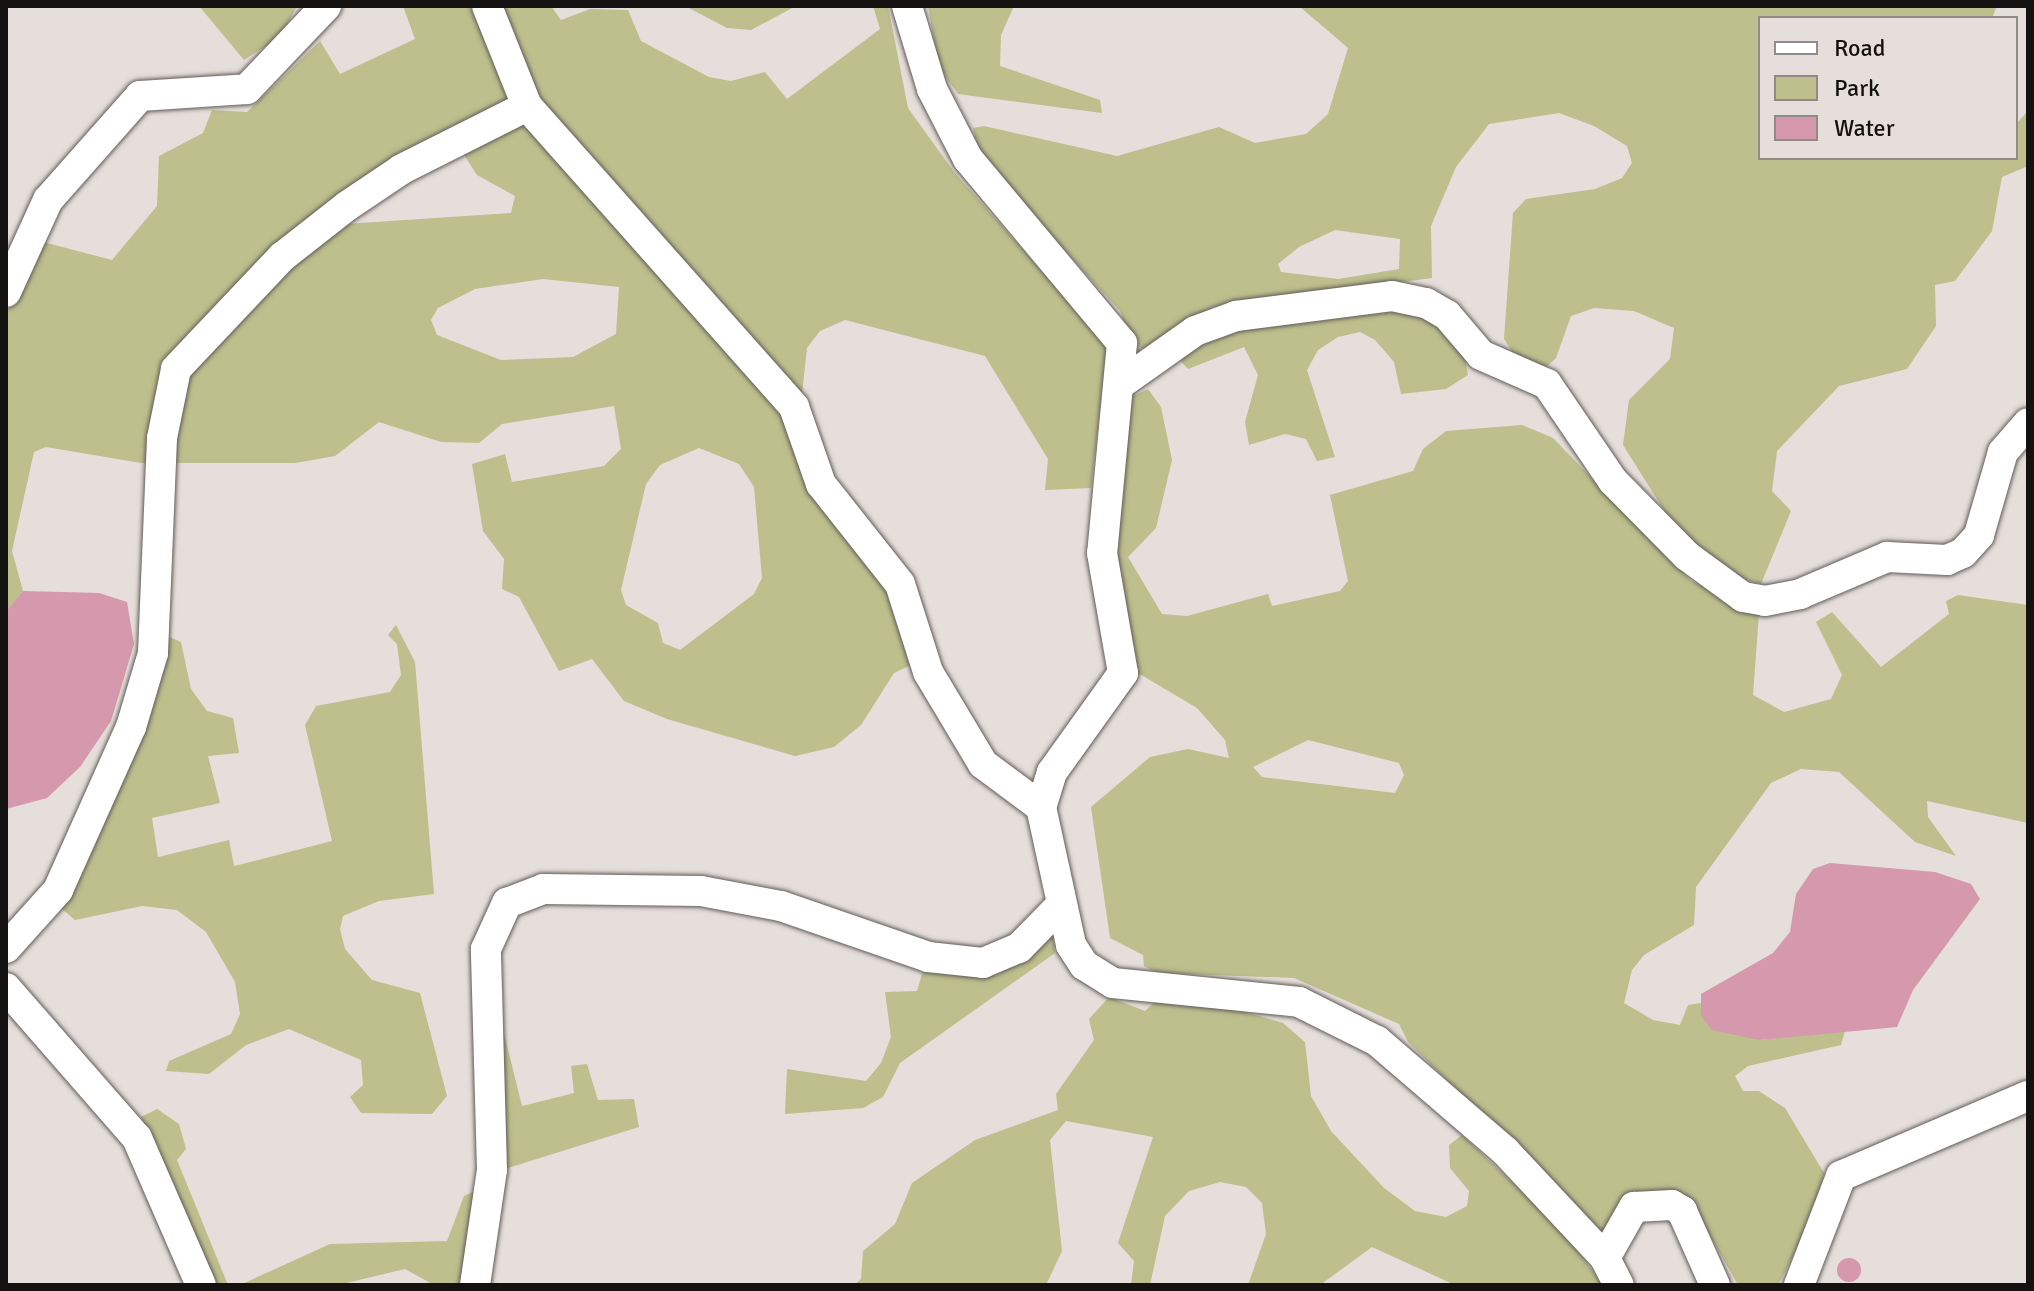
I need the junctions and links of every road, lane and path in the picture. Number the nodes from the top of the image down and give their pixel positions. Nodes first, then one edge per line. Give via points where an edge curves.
1 (326, 6) edge
2 (487, 6) edge
3 (907, 6) edge
4 (527, 106) junction
5 (6, 292) edge
6 (1123, 382) junction
7 (2028, 423) edge
8 (1041, 807) junction
9 (1059, 907) junction
10 (6, 948) edge
11 (6, 988) edge
12 (2028, 1096) edge
13 (1605, 1258) junction
14 (201, 1285) edge
15 (475, 1285) edge
16 (1619, 1285) edge
17 (1715, 1285) edge
18 (1799, 1285) edge

1 - 5 street via 247,89 140,96 48,200
2 - 4 street
3 - 6 street via 932,89 968,159 1116,327
4 - 8 street via 794,407 821,484 900,584 928,672 983,764
4 - 10 street via 402,169 347,206 282,257 176,369 160,452 153,653 131,727 58,890
6 - 7 street via 1195,331 1236,316 1392,296 1426,303 1447,315 1481,355 1547,384 1613,481 1687,556 1743,597 1765,601 1800,594 1887,557 1947,560 1963,553 1979,535 2003,452
6 - 8 street via 1102,553 1123,673 1052,772
8 - 9 street
9 - 13 street via 1071,945 1100,977 1135,988 1299,1002 1377,1041 1505,1151
9 - 15 street via 1019,948 983,963 928,957 781,906 701,891 543,889 507,903 486,949 492,1170
11 - 14 street via 137,1138
12 - 18 street via 1878,1154 1841,1176
13 - 16 street
13 - 17 street via 1634,1207 1672,1205 1682,1211

